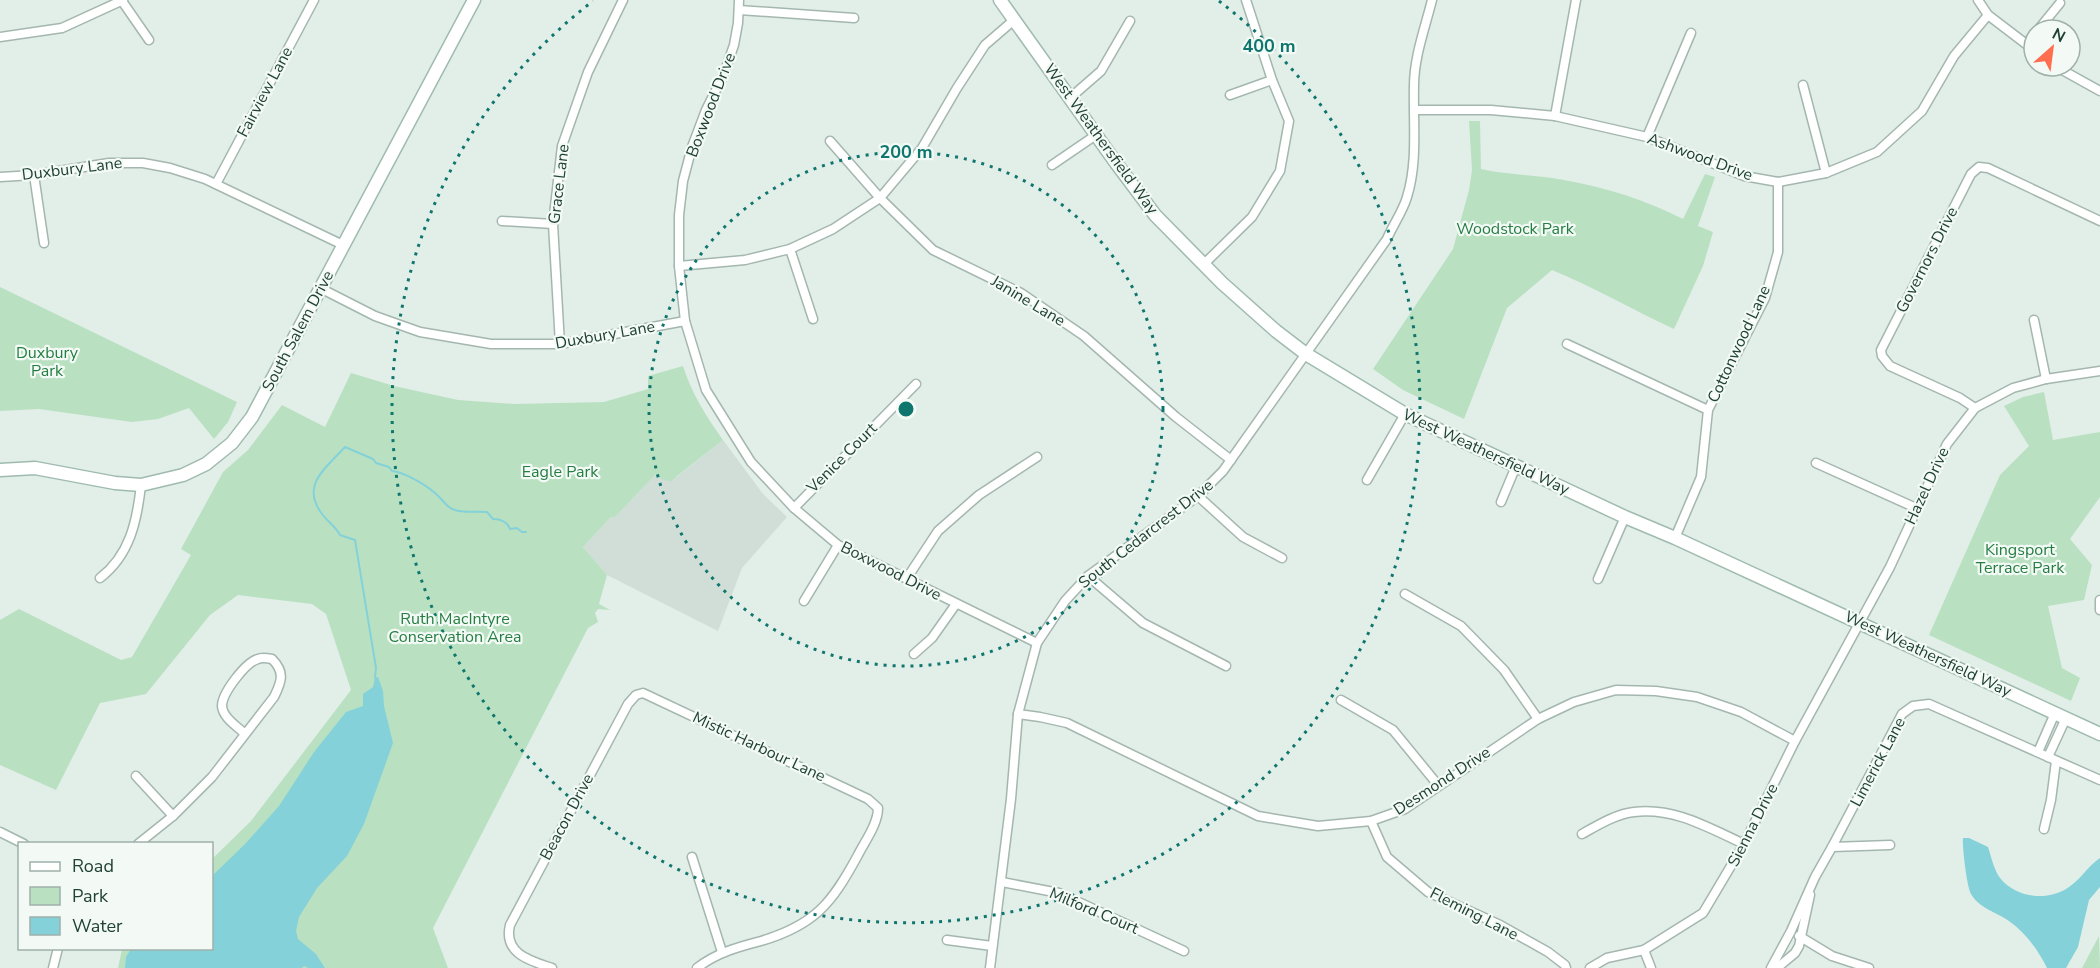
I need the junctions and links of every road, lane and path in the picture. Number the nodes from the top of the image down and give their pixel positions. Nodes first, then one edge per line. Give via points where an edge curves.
1 (123, 0) edge
2 (314, 0) edge
3 (474, 0) edge
4 (623, 0) edge
5 (1000, 0) edge
6 (1246, 0) edge
7 (1432, 0) edge
8 (1576, 0) edge
9 (1978, 0) edge
10 (2060, 3) dead end
11 (739, 5) edge
12 (1988, 15) junction
13 (854, 18) dead end
14 (2048, 18) edge
15 (1014, 20) junction
16 (1130, 21) dead end
17 (1691, 33) dead end
18 (0, 37) edge
19 (149, 40) dead end
20 (2022, 41) edge
21 (2077, 78) edge
22 (1272, 80) junction
23 (1803, 85) dead end
24 (2100, 91) edge
25 (1230, 95) dead end
26 (1070, 98) junction
27 (1415, 110) junction
28 (1555, 116) junction
29 (1096, 135) junction
30 (1647, 137) junction
31 (830, 141) dead end
32 (1052, 165) dead end
33 (1826, 173) junction
34 (34, 175) junction
35 (0, 177) edge
36 (1778, 182) junction
37 (216, 184) junction
38 (880, 198) junction
39 (502, 221) dead end
40 (2100, 221) edge
41 (553, 224) junction
42 (44, 243) dead end
43 (344, 245) junction
44 (790, 249) junction
45 (1203, 265) junction
46 (679, 266) junction
47 (320, 288) junction
48 (813, 319) dead end
49 (2034, 320) dead end
50 (685, 321) junction
51 (560, 344) junction
52 (1566, 344) dead end
53 (1306, 354) junction
54 (2100, 371) edge
55 (2046, 379) junction
56 (916, 384) dead end
57 (1975, 408) junction
58 (1708, 410) junction
59 (1405, 414) junction
60 (1037, 457) dead end
61 (1231, 460) junction
62 (1816, 463) dead end
63 (1516, 466) junction
64 (0, 470) edge
65 (1367, 480) dead end
66 (141, 485) junction
67 (1198, 496) junction
68 (1501, 502) dead end
69 (794, 508) junction
70 (1916, 508) junction
71 (1625, 517) junction
72 (1675, 538) junction
73 (838, 544) junction
74 (1282, 558) dead end
75 (1088, 576) junction
76 (100, 578) dead end
77 (907, 578) junction
78 (1598, 579) dead end
79 (1405, 594) dead end
80 (2100, 600) edge
81 (804, 601) dead end
82 (956, 604) junction
83 (2100, 610) edge
84 (1860, 623) junction
85 (1037, 643) junction
86 (914, 654) dead end
87 (1226, 666) dead end
88 (636, 695) joint
89 (1341, 700) dead end
90 (1018, 714) junction
91 (2060, 716) junction
92 (1538, 719) junction
93 (245, 734) junction
94 (2100, 734) edge
95 (1795, 741) junction
96 (2038, 752) junction
97 (2052, 759) junction
98 (136, 776) dead end
99 (2100, 780) edge
100 (1438, 785) junction
101 (173, 816) junction
102 (1371, 821) junction
103 (2044, 829) dead end
104 (0, 832) edge
105 (1582, 834) dead end
106 (22, 842) edge
107 (139, 842) edge
108 (1744, 844) junction
109 (1890, 845) dead end
110 (1832, 847) junction
111 (692, 857) dead end
112 (1815, 877) junction
113 (1002, 882) junction
114 (1791, 931) junction
115 (1801, 938) junction
116 (947, 940) dead end
117 (992, 946) junction
118 (58, 950) edge
119 (1644, 950) junction
120 (1184, 951) dead end
121 (722, 952) junction
122 (53, 968) edge
123 (552, 968) edge
124 (697, 968) edge
125 (990, 968) edge
126 (1566, 968) edge
127 (1590, 968) edge
128 (1651, 968) edge
129 (1771, 968) edge
130 (1777, 968) edge
131 (1869, 968) edge

1 - 18 street via 63,28
1 - 19 street
2 - 37 street, Fairview Lane
3 - 43 street, South Salem Drive
4 - 41 street, Grace Lane via 588,72 562,146
5 - 15 street, West Weathersfield Way
6 - 22 street
7 - 27 street, South Cedarcrest Drive via 1417,58
8 - 28 street
9 - 12 street
10 - 14 street
11 - 13 street
11 - 46 street, Boxwood Drive via 732,51 700,124 683,181
12 - 20 street
12 - 33 street, Ashwood Drive via 1954,56 1922,111 1877,152
15 - 26 street, West Weathersfield Way
15 - 38 street via 986,45 922,148
16 - 26 street via 1101,71
17 - 30 street
21 - 24 street
22 - 25 street
22 - 45 street via 1289,121 1280,171 1252,217
23 - 33 street
26 - 29 street, West Weathersfield Way
27 - 28 street, Ashwood Drive via 1491,110
27 - 53 street, South Cedarcrest Drive via 1407,197 1387,239
28 - 30 street, Ashwood Drive
29 - 32 street
29 - 45 street, West Weathersfield Way via 1155,215
30 - 36 street, Ashwood Drive via 1744,176
31 - 38 street, Janine Lane
33 - 36 street, Ashwood Drive
34 - 35 street, Duxbury Lane
34 - 37 street, Duxbury Lane via 92,164 134,163 171,168
34 - 42 street
36 - 58 street, Cottonwood Lane via 1778,252 1765,298
37 - 43 street, Duxbury Lane
38 - 44 street via 833,230
38 - 61 street, Janine Lane via 933,250 1021,293 1084,336
39 - 41 street
40 - 57 street, Governors Drive via 1988,168 1979,167 1971,174 1881,350 1890,366
41 - 51 street, Grace Lane
43 - 47 street, South Salem Drive
44 - 46 street via 746,260
44 - 48 street
45 - 53 street, West Weathersfield Way
46 - 50 street, Boxwood Drive
47 - 51 street, Duxbury Lane via 375,316 420,332 491,344
47 - 66 street, South Salem Drive via 252,417 238,436 225,449 183,475
49 - 55 street
50 - 51 street, Duxbury Lane
50 - 69 street, Boxwood Drive via 706,390 751,462
52 - 58 street
53 - 59 street, West Weathersfield Way
53 - 61 street, South Cedarcrest Drive
54 - 55 street, Hazel Drive
55 - 57 street, Hazel Drive via 2013,388
56 - 69 street, Venice Court
57 - 70 street, Hazel Drive via 1947,444
58 - 72 street, Cottonwood Lane via 1701,477
59 - 63 street, West Weathersfield Way
59 - 65 street
60 - 77 street via 979,495 938,531
61 - 67 street, South Cedarcrest Drive
62 - 70 street
63 - 68 street
63 - 71 street, West Weathersfield Way
64 - 66 street, South Salem Drive via 35,468
66 - 76 street via 134,530 116,563
67 - 74 street via 1243,537
67 - 75 street, South Cedarcrest Drive
69 - 73 street, Boxwood Drive
70 - 84 street, Hazel Drive
71 - 72 street, West Weathersfield Way
71 - 78 street
72 - 84 street, West Weathersfield Way
73 - 77 street, Boxwood Drive
73 - 81 street
75 - 85 street, South Cedarcrest Drive via 1065,601
75 - 87 street via 1143,623
77 - 82 street, Boxwood Drive
79 - 92 street via 1461,626 1504,670
80 - 83 street
82 - 85 street, Boxwood Drive
82 - 86 street via 932,638
84 - 91 street, West Weathersfield Way
84 - 95 street, Sienna Drive
85 - 90 street, South Cedarcrest Drive
88 - 121 street, Mistic Harbour Lane via 648,694 868,799 878,808 876,820 841,885 819,912 792,929
88 - 123 street, Beacon Drive via 508,931 510,943 523,958
89 - 100 street via 1393,730
90 - 102 street, Desmond Drive via 1067,723 1258,816 1318,826
90 - 113 street, South Cedarcrest Drive
91 - 94 street, West Weathersfield Way
91 - 96 street
91 - 97 street
92 - 95 street, Desmond Drive via 1575,702 1616,690 1656,691 1697,697 1741,712
92 - 100 street, Desmond Drive
93 - 93 street via 281,683 282,673 272,659 260,657 251,662 225,695 225,716
93 - 101 street via 212,777
95 - 108 street, Sienna Drive
96 - 97 street, Limerick Lane
96 - 110 street, Limerick Lane via 1929,704 1913,706 1902,714
97 - 99 street, Limerick Lane
97 - 103 street via 2051,800
98 - 101 street
100 - 102 street, Desmond Drive via 1405,809
101 - 107 street
102 - 126 street, Fleming Lane via 1387,857 1428,891 1548,951
104 - 106 street
105 - 108 street via 1633,812 1658,813 1684,817
108 - 119 street, Sienna Drive via 1703,913
109 - 110 street
110 - 112 street, Limerick Lane
111 - 121 street
112 - 114 street, Limerick Lane
112 - 115 street, Limerick Lane
113 - 117 street, South Cedarcrest Drive
113 - 120 street, Milford Court via 1059,893
114 - 115 street
114 - 129 street, Limerick Lane
115 - 130 street, Limerick Lane via 1795,953
115 - 131 street via 1832,956
116 - 117 street
117 - 125 street, South Cedarcrest Drive
118 - 122 street
119 - 127 street, Sienna Drive via 1607,958
119 - 128 street
121 - 124 street

